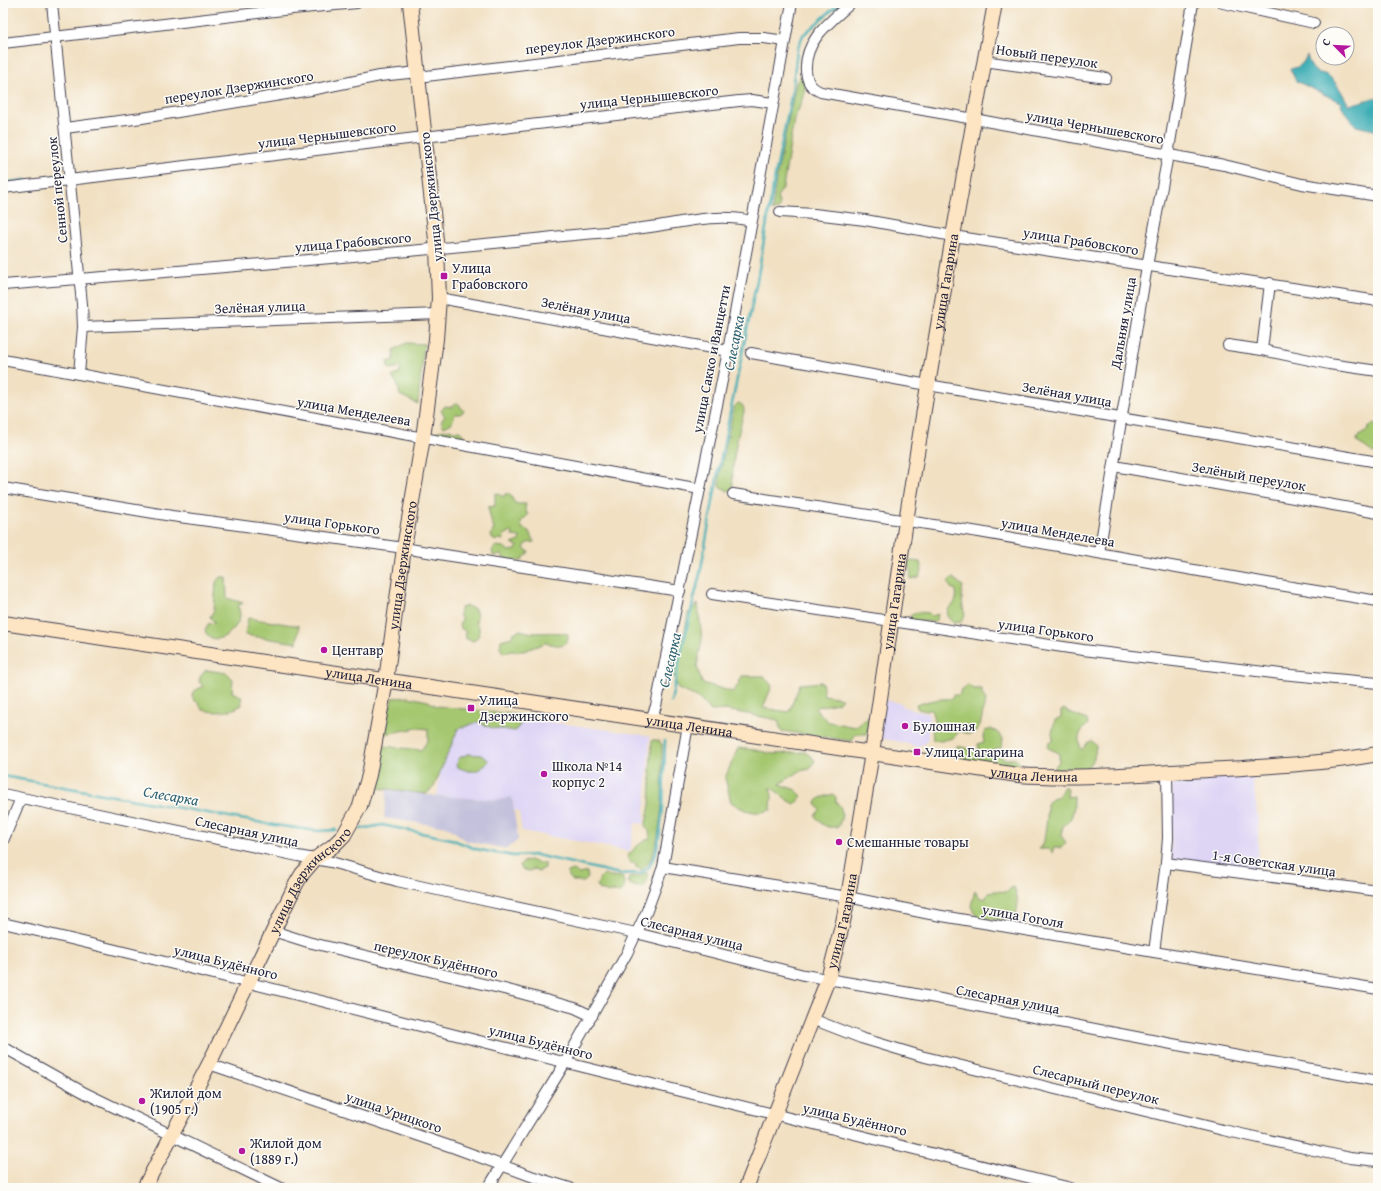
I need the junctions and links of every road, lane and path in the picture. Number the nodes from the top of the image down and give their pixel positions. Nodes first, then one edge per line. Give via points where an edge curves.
1 (52, 3) edge
2 (357, 3) edge
3 (410, 3) edge
4 (792, 3) edge
5 (851, 3) edge
6 (995, 3) edge
7 (1193, 3) edge
8 (1223, 3) edge
9 (1314, 23) dead end
10 (55, 37) junction
11 (785, 41) junction
12 (3, 43) edge
13 (984, 61) junction
14 (418, 74) junction
15 (1106, 78) dead end
16 (773, 103) junction
17 (974, 119) junction
18 (65, 128) junction
19 (424, 137) junction
20 (1168, 155) junction
21 (70, 180) junction
22 (3, 188) edge
23 (1378, 196) edge
24 (780, 212) dead end
25 (751, 221) junction
26 (953, 236) junction
27 (437, 248) junction
28 (1147, 266) junction
29 (80, 279) junction
30 (1270, 283) junction
31 (3, 285) edge
32 (439, 298) junction
33 (1378, 300) edge
34 (439, 314) junction
35 (83, 327) junction
36 (1228, 345) dead end
37 (1262, 350) junction
38 (728, 351) junction
39 (751, 353) dead end
40 (3, 360) edge
41 (1378, 371) edge
42 (79, 374) junction
43 (928, 385) junction
44 (1121, 418) junction
45 (422, 438) junction
46 (1378, 462) edge
47 (1114, 466) junction
48 (3, 488) edge
49 (700, 489) junction
50 (733, 494) dead end
51 (1378, 513) edge
52 (906, 521) junction
53 (404, 548) junction
54 (1099, 553) junction
55 (680, 591) junction
56 (712, 594) dead end
57 (1378, 601) edge
58 (891, 622) junction
59 (3, 623) edge
60 (386, 680) junction
61 (1378, 683) edge
62 (651, 719) junction
63 (688, 725) junction
64 (872, 753) junction
65 (1378, 754) edge
66 (1167, 772) junction
67 (3, 794) edge
68 (21, 798) junction
69 (3, 841) edge
70 (315, 859) junction
71 (1166, 863) junction
72 (663, 867) junction
73 (1378, 891) edge
74 (848, 897) junction
75 (3, 923) edge
76 (274, 930) junction
77 (636, 933) junction
78 (1154, 952) junction
79 (828, 979) junction
80 (249, 982) junction
81 (1378, 989) edge
82 (592, 1016) junction
83 (812, 1019) junction
84 (3, 1048) edge
85 (565, 1063) junction
86 (209, 1064) junction
87 (1378, 1081) edge
88 (775, 1115) junction
89 (171, 1135) junction
90 (1378, 1162) edge
91 (502, 1165) junction
92 (144, 1188) edge
93 (281, 1188) edge
94 (488, 1188) edge
95 (570, 1188) edge
96 (746, 1188) edge
97 (1071, 1188) edge

1 - 10 street, Сенной переулок
2 - 10 street
3 - 14 main road, улица Дзержинского
4 - 11 street, улица Сакко и Ванцетти
5 - 17 street, улица Чернышевского via 824,28 811,45 806,60 806,73 813,88 821,92
6 - 13 main road, улица Гагарина
7 - 20 street, Дальняя улица
8 - 9 street
10 - 12 street
10 - 18 street, Сенной переулок
11 - 14 street, переулок Дзержинского via 739,38
11 - 16 street, улица Сакко и Ванцетти
13 - 15 street, Новый переулок
13 - 17 main road, улица Гагарина
14 - 18 street, переулок Дзержинского via 380,76 142,118
14 - 19 main road, улица Дзержинского
16 - 19 street, улица Чернышевского via 739,101
16 - 25 street, улица Сакко и Ванцетти
17 - 20 street, улица Чернышевского
17 - 26 main road, улица Гагарина
18 - 21 street, Сенной переулок
19 - 21 street, улица Чернышевского
19 - 27 main road, улица Дзержинского
20 - 23 street, улица Чернышевского via 1224,165 1302,184
20 - 28 street, Дальняя улица
21 - 22 street, улица Чернышевского
21 - 29 street, Сенной переулок
24 - 26 street, улица Грабовского via 833,216
25 - 27 street, улица Грабовского via 740,218 714,218
25 - 38 street, улица Сакко и Ванцетти
26 - 28 street, улица Грабовского
26 - 43 main road, улица Гагарина
27 - 29 street, улица Грабовского
27 - 32 main road, улица Дзержинского
28 - 30 street, улица Грабовского
28 - 44 street, Дальняя улица
29 - 31 street, улица Грабовского
29 - 35 street, Сенной переулок
30 - 33 street, улица Грабовского
30 - 37 street
32 - 34 main road, улица Дзержинского
32 - 38 street, Зелёная улица
34 - 35 street, Зелёная улица
34 - 45 main road, улица Дзержинского
35 - 42 street, Сенной переулок
36 - 37 street
37 - 41 street via 1306,360
38 - 49 street, улица Сакко и Ванцетти
39 - 43 street, Зелёная улица
40 - 42 street, улица Менделеева
42 - 45 street, улица Менделеева
43 - 44 street, Зелёная улица
43 - 52 main road, улица Гагарина
44 - 46 street, Зелёная улица
44 - 47 street, Дальняя улица
45 - 49 street, улица Менделеева
45 - 53 main road, улица Дзержинского
47 - 51 street, Зелёный переулок
47 - 54 street, Дальняя улица
48 - 53 street, улица Горького via 172,516
49 - 55 street, улица Сакко и Ванцетти
50 - 52 street, улица Менделеева
52 - 54 street, улица Менделеева
52 - 58 main road, улица Гагарина
53 - 55 street, улица Горького
53 - 60 main road, улица Дзержинского
54 - 57 street, улица Менделеева
55 - 62 street, улица Сакко и Ванцетти via 656,706
56 - 58 street, улица Горького
58 - 61 street, улица Горького via 1083,650
58 - 64 main road, улица Гагарина
59 - 60 main road, улица Ленина
60 - 62 main road, улица Ленина
60 - 70 main road, улица Дзержинского via 362,802 344,835
62 - 63 main road, улица Ленина
63 - 64 main road, улица Ленина
63 - 72 street
64 - 66 main road, улица Ленина via 1000,773 1036,776 1081,777
64 - 74 main road, улица Гагарина
65 - 66 main road, улица Ленина via 1292,765
66 - 71 street
67 - 68 street, Слесарная улица
68 - 69 street
68 - 70 street, Слесарная улица
70 - 76 main road, улица Дзержинского via 296,884
70 - 77 street, Слесарная улица via 427,888
71 - 73 street, 1-я Советская улица
71 - 78 street
72 - 74 street, улица Гоголя
72 - 77 street
74 - 78 street, улица Гоголя via 930,914
74 - 79 main road, улица Гагарина
75 - 80 street, улица Будённого
76 - 80 main road, улица Дзержинского
76 - 82 street, переулок Будённого via 308,942 516,992 575,1008
77 - 79 street, Слесарная улица
77 - 82 street
78 - 81 street, улица Гоголя
79 - 83 main road, улица Гагарина
79 - 87 street, Слесарная улица
80 - 85 street, улица Будённого
80 - 86 main road, улица Дзержинского
82 - 85 street
83 - 88 main road, улица Гагарина
83 - 90 street, Слесарный переулок via 861,1038 921,1056 1223,1130
84 - 89 street via 85,1093
85 - 88 street, улица Будённого
85 - 91 street
86 - 89 main road, улица Дзержинского
86 - 91 street, улица Урицкого
88 - 96 main road, улица Гагарина
88 - 97 street, улица Будённого
89 - 92 main road, улица Дзержинского
89 - 93 street
91 - 94 street
91 - 95 street, улица Урицкого

